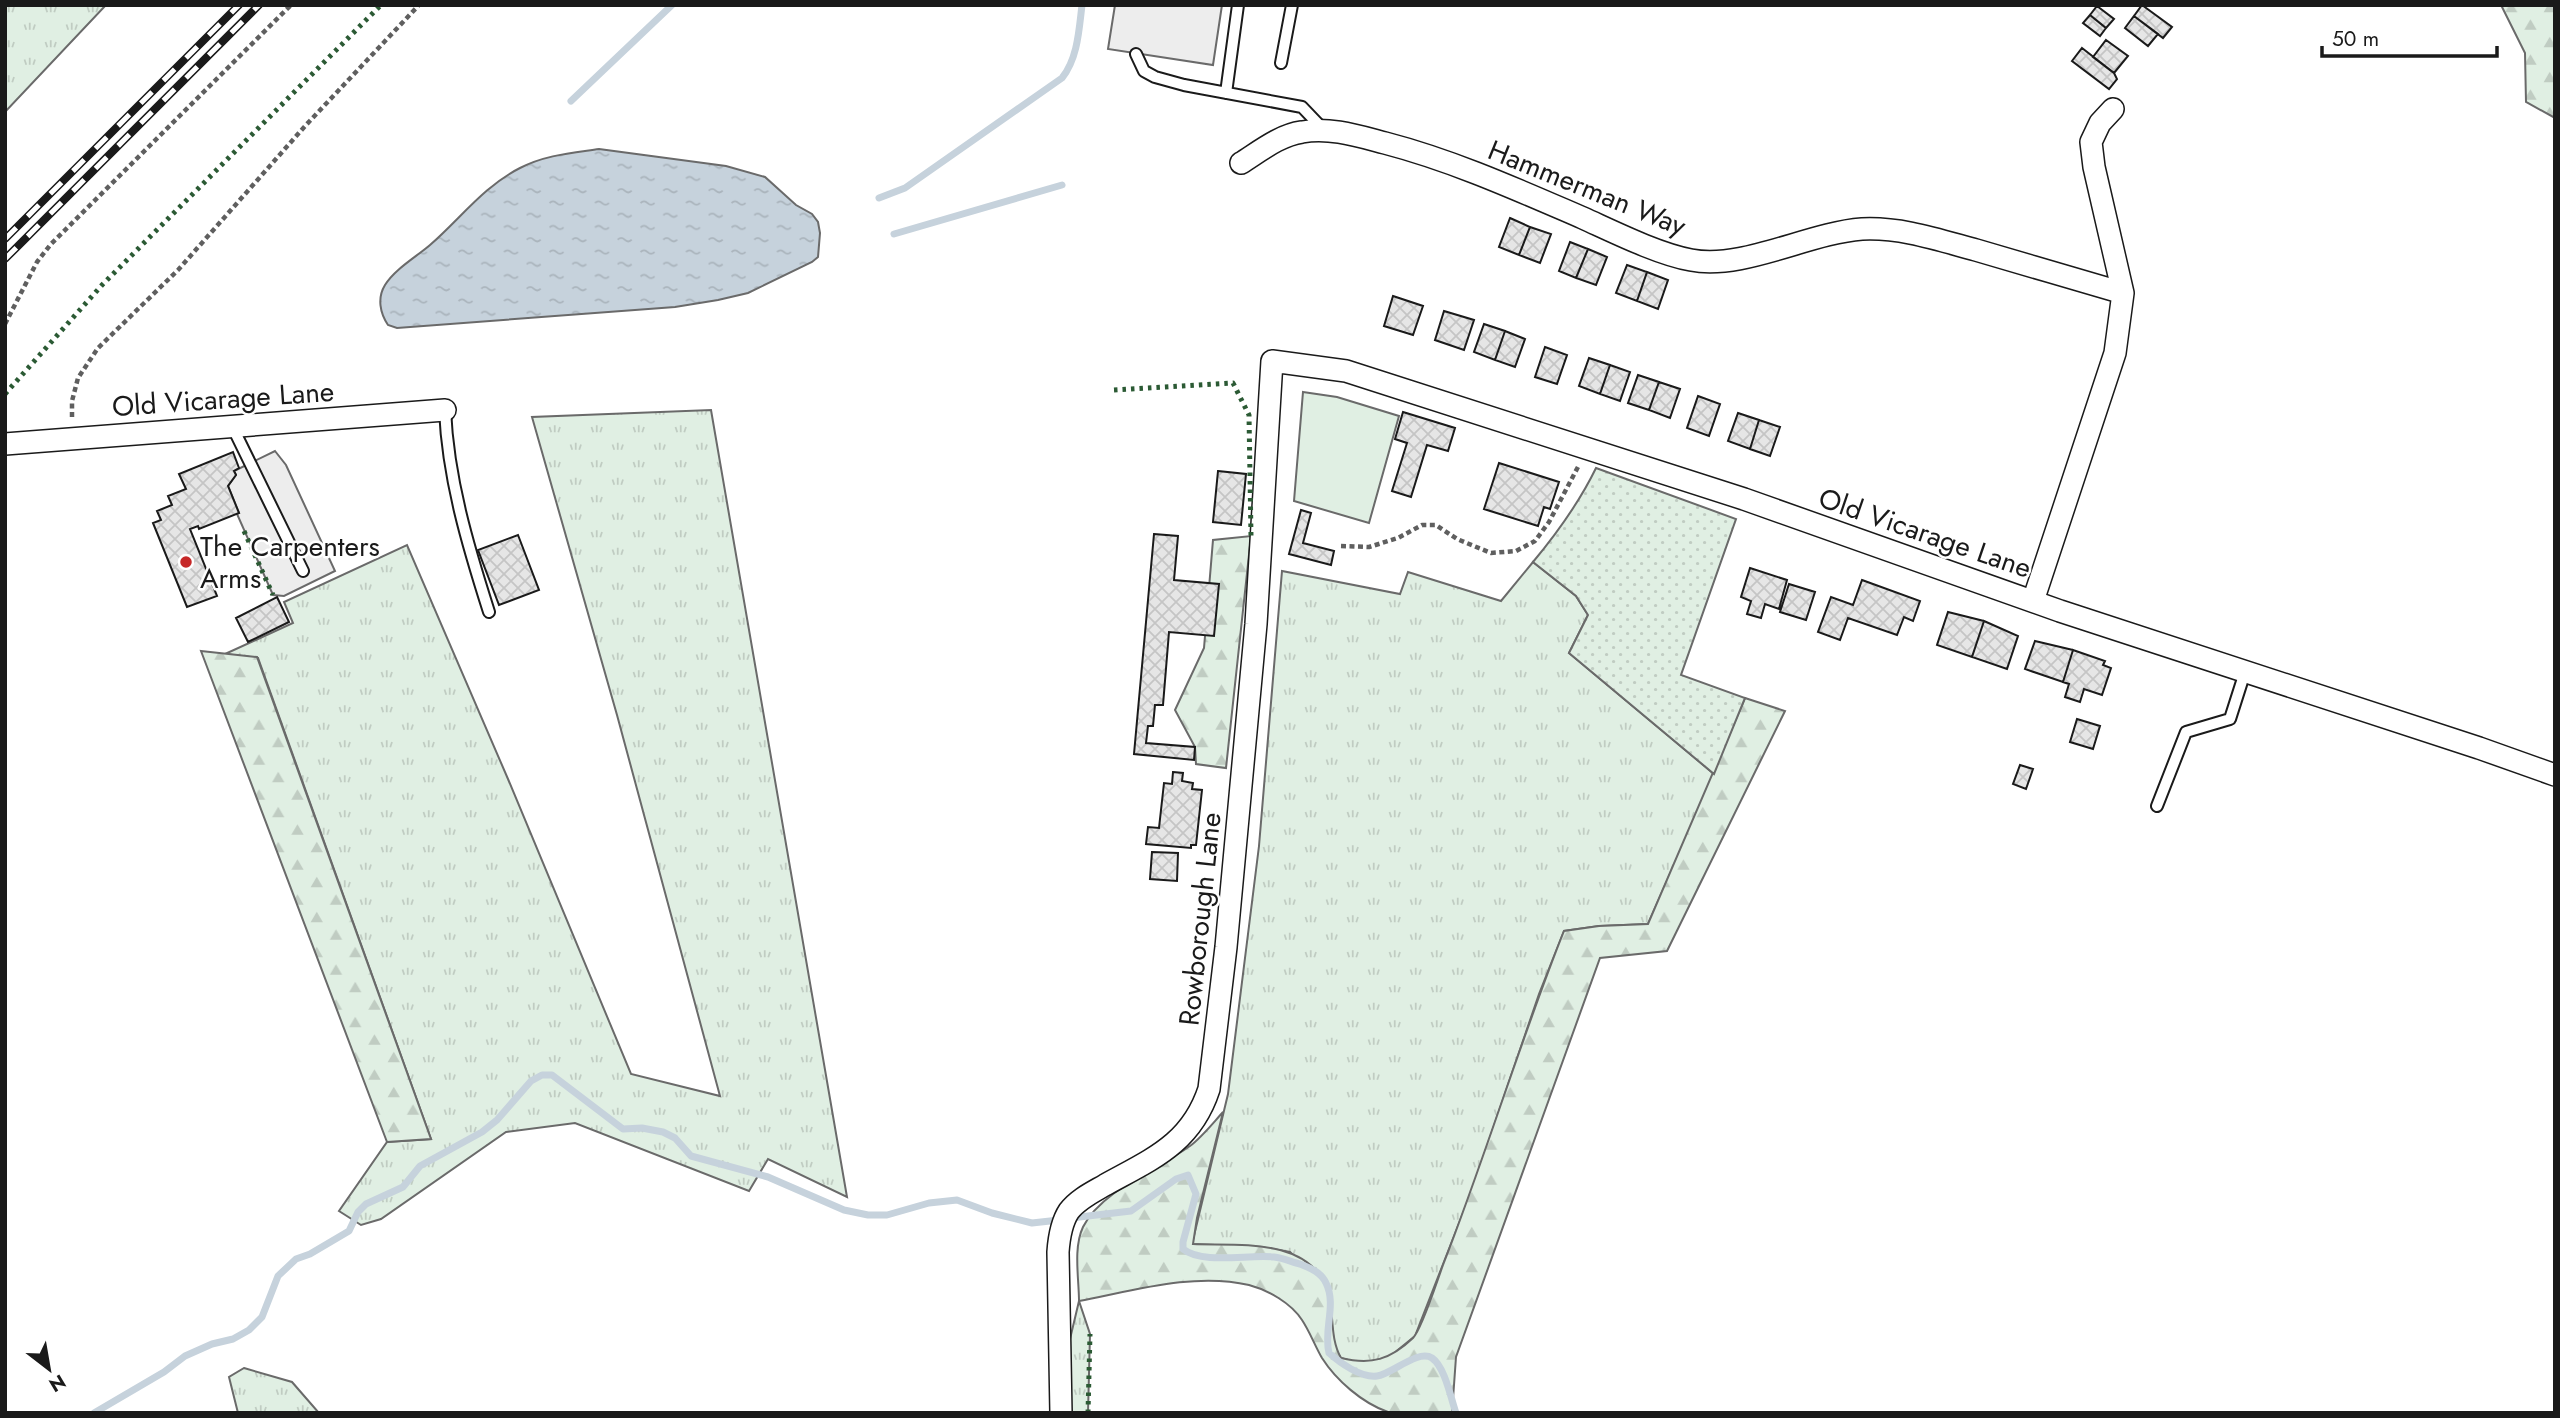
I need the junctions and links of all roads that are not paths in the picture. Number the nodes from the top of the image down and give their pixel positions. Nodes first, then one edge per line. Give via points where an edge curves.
1 (1238, 5) edge
2 (1292, 5) edge
3 (1136, 54) dead end
4 (1281, 63) dead end
5 (1226, 93) junction
6 (2113, 110) dead end
7 (1325, 131) junction
8 (1241, 163) dead end
9 (2123, 293) junction
10 (1272, 361) joint
11 (445, 410) joint
12 (232, 426) junction
13 (5, 444) edge
14 (303, 571) dead end
15 (2033, 601) junction
16 (489, 611) dead end
17 (2245, 671) junction
18 (2555, 775) edge
19 (2157, 806) dead end
20 (1061, 1413) edge

1 - 5 lane
2 - 4 lane
3 - 5 lane via 1144,72 1155,77
5 - 7 lane via 1302,107
6 - 9 street via 2091,142
7 - 8 street, Hammerman Way via 1280,139
7 - 9 street, Hammerman Way via 1371,139 1452,164 1691,260 1745,257 1837,232 1899,231
9 - 15 street via 2115,352
10 - 15 street, Old Vicarage Lane via 1346,371 1744,499
10 - 20 street, Rowborough Lane via 1256,624 1209,1089 1202,1111 1177,1141 1069,1211 1058,1252
11 - 12 street, Old Vicarage Lane
11 - 16 lane via 465,535
12 - 13 street, Old Vicarage Lane
12 - 14 lane
15 - 17 street, Old Vicarage Lane
17 - 18 street, Old Vicarage Lane
17 - 19 lane via 2230,719 2186,732

